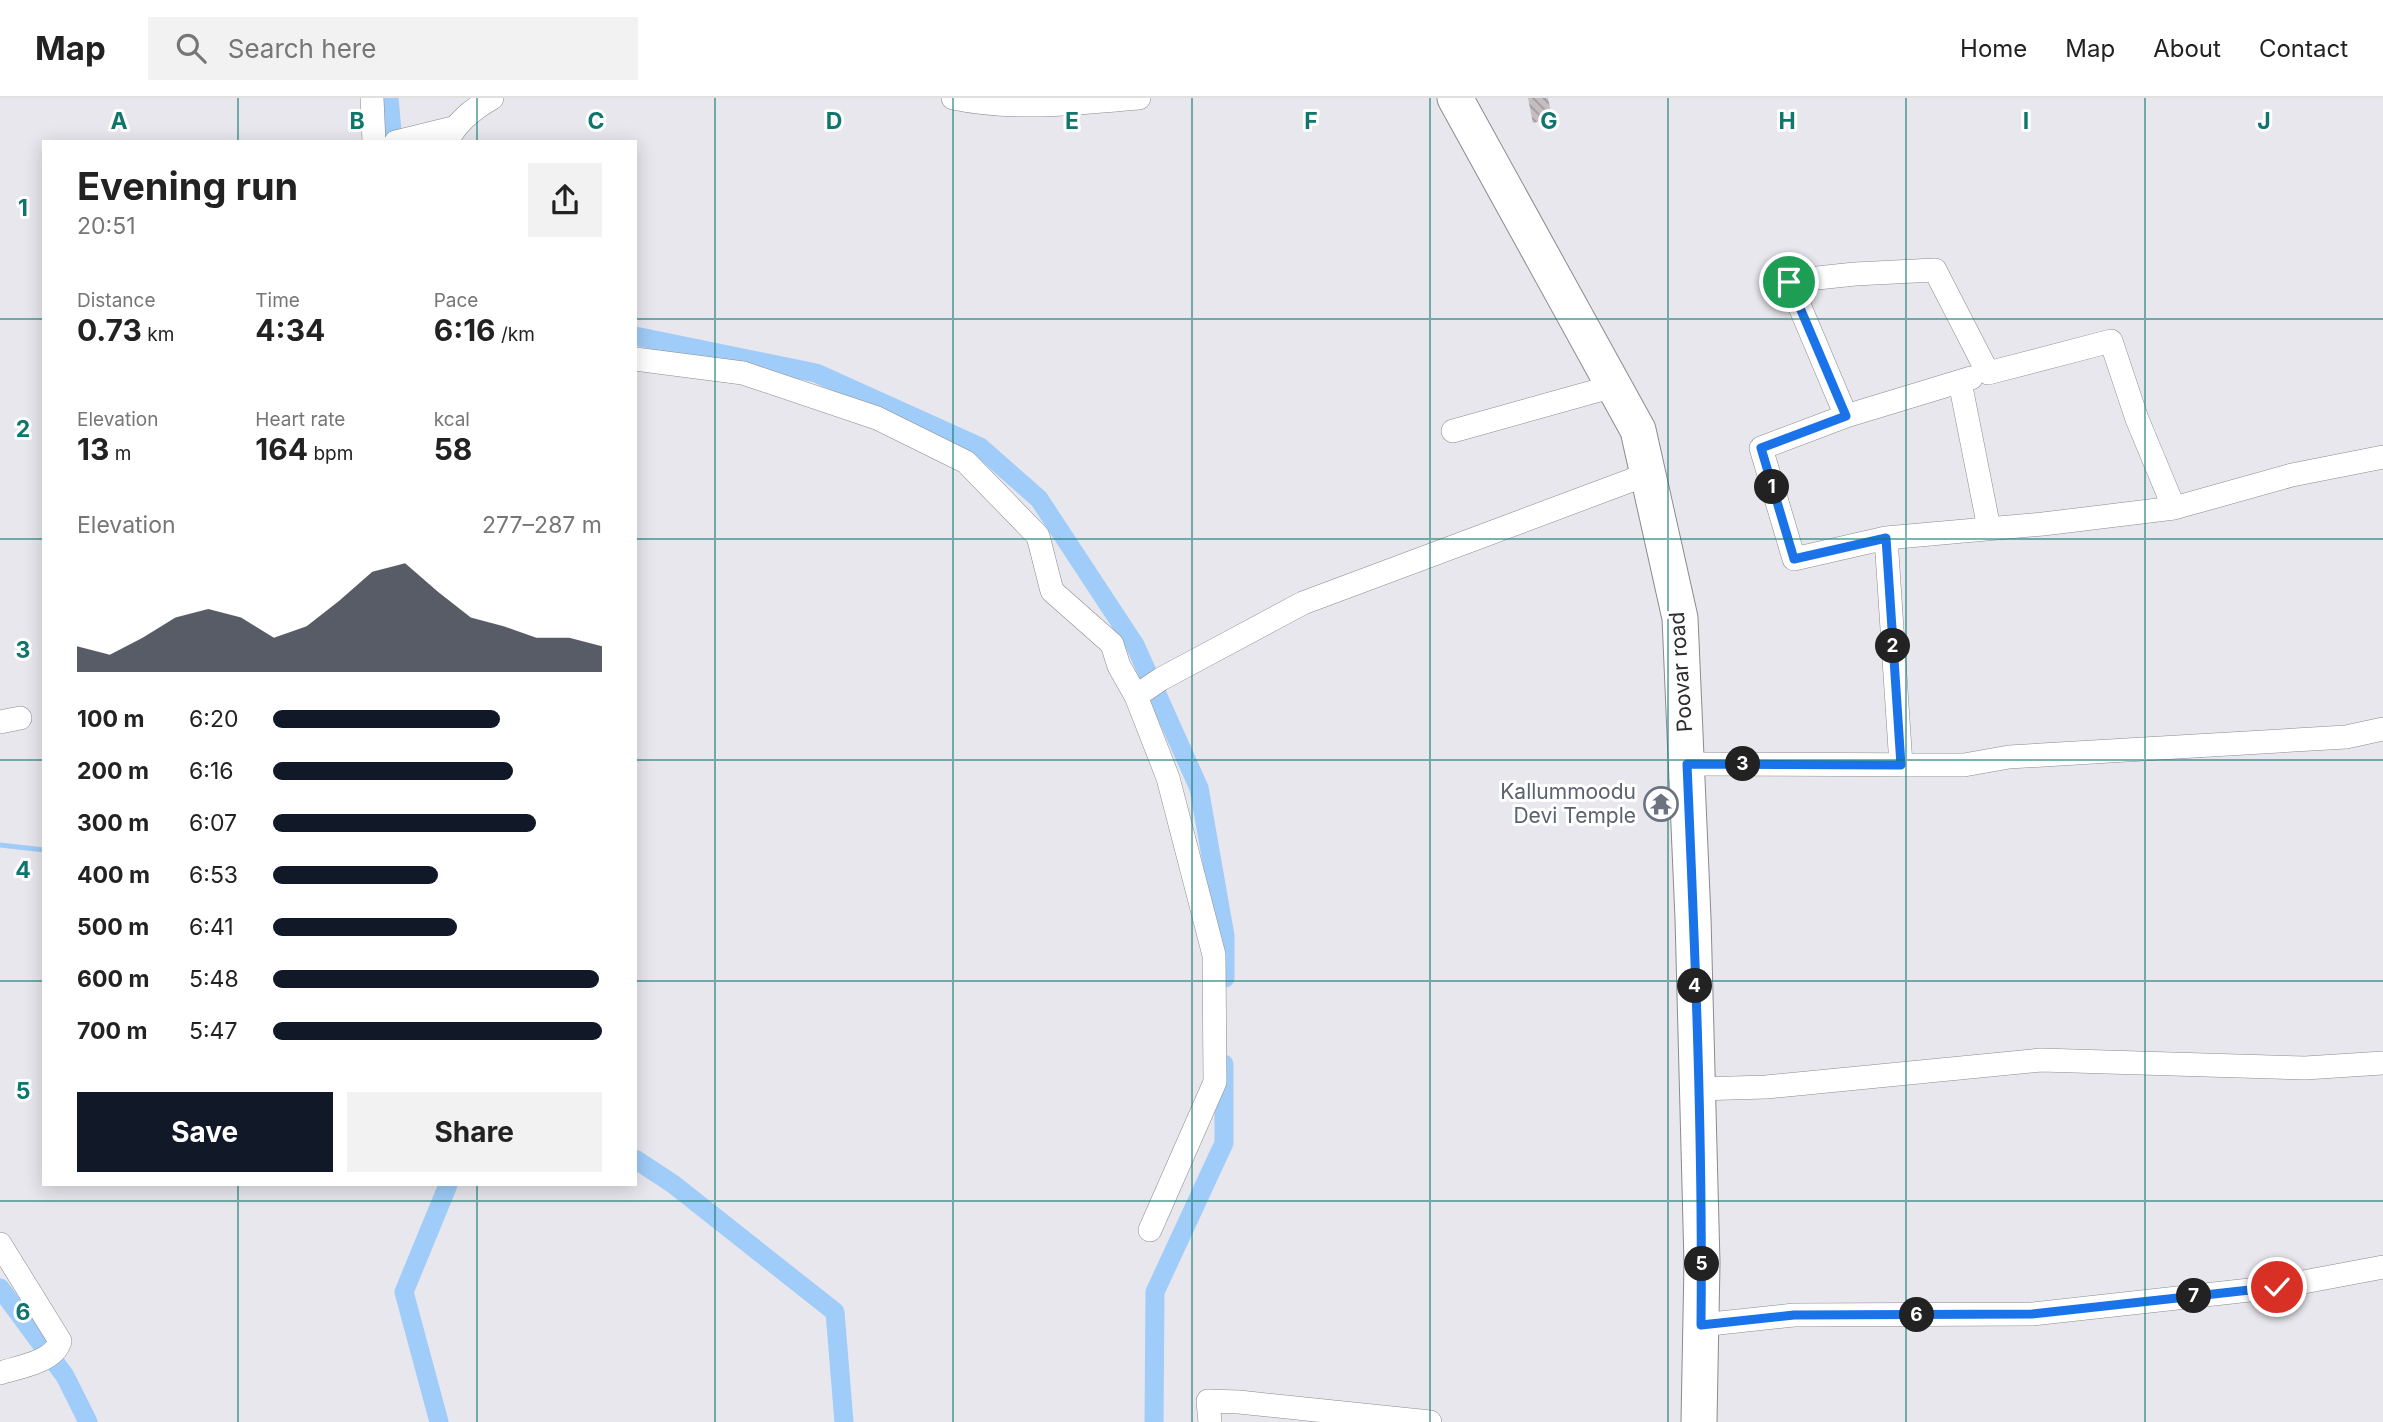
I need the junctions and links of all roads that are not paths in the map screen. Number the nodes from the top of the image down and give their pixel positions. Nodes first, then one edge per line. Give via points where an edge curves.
1 (372, 98) edge
2 (492, 98) edge
3 (953, 98) edge
4 (1139, 98) edge
5 (1455, 98) edge
6 (450, 135) edge
7 (374, 140) edge
8 (411, 140) edge
9 (637, 359) edge
10 (1988, 373) junction
11 (1960, 382) junction
12 (1614, 386) junction
13 (1846, 416) junction
14 (1453, 431) dead end
15 (2383, 457) edge
16 (1648, 474) junction
17 (2174, 508) junction
18 (1989, 528) junction
19 (1886, 538) junction
20 (1138, 694) junction
21 (2383, 729) edge
22 (1687, 764) junction
23 (1901, 765) junction
24 (2383, 1063) edge
25 (1697, 1089) junction
26 (1150, 1230) dead end
27 (0, 1244) edge
28 (2383, 1267) edge
29 (1701, 1325) junction
30 (0, 1373) edge
31 (1210, 1422) edge
32 (1430, 1422) edge
33 (1699, 1422) edge

1 - 7 street
2 - 6 street
3 - 4 street via 1023,107
5 - 12 main road, Poovar road
6 - 8 street
9 - 20 street via 743,373 877,418 966,462 1038,536 1052,591 1112,644 1119,666
10 - 11 street
10 - 13 street via 1935,270 1789,282
10 - 17 street via 2111,341
11 - 13 street
11 - 18 street
12 - 14 street
12 - 16 main road, Poovar road via 1638,430
13 - 19 street via 1761,448 1794,559
15 - 17 street via 2292,475
16 - 20 street via 1303,603
16 - 22 main road, Poovar road via 1680,618
17 - 18 street
18 - 19 street
19 - 23 street
20 - 26 street via 1168,778 1214,956 1215,1082
21 - 23 street via 2346,737 2009,757 1964,765
22 - 23 street
22 - 25 main road, Poovar road
24 - 25 street via 2305,1068 2041,1060 1766,1087
25 - 29 main road, Poovar road
27 - 30 street via 58,1335 50,1352
28 - 29 street via 2277,1287 2032,1314 1794,1315
29 - 33 main road, Poovar road
31 - 32 street via 1208,1401

